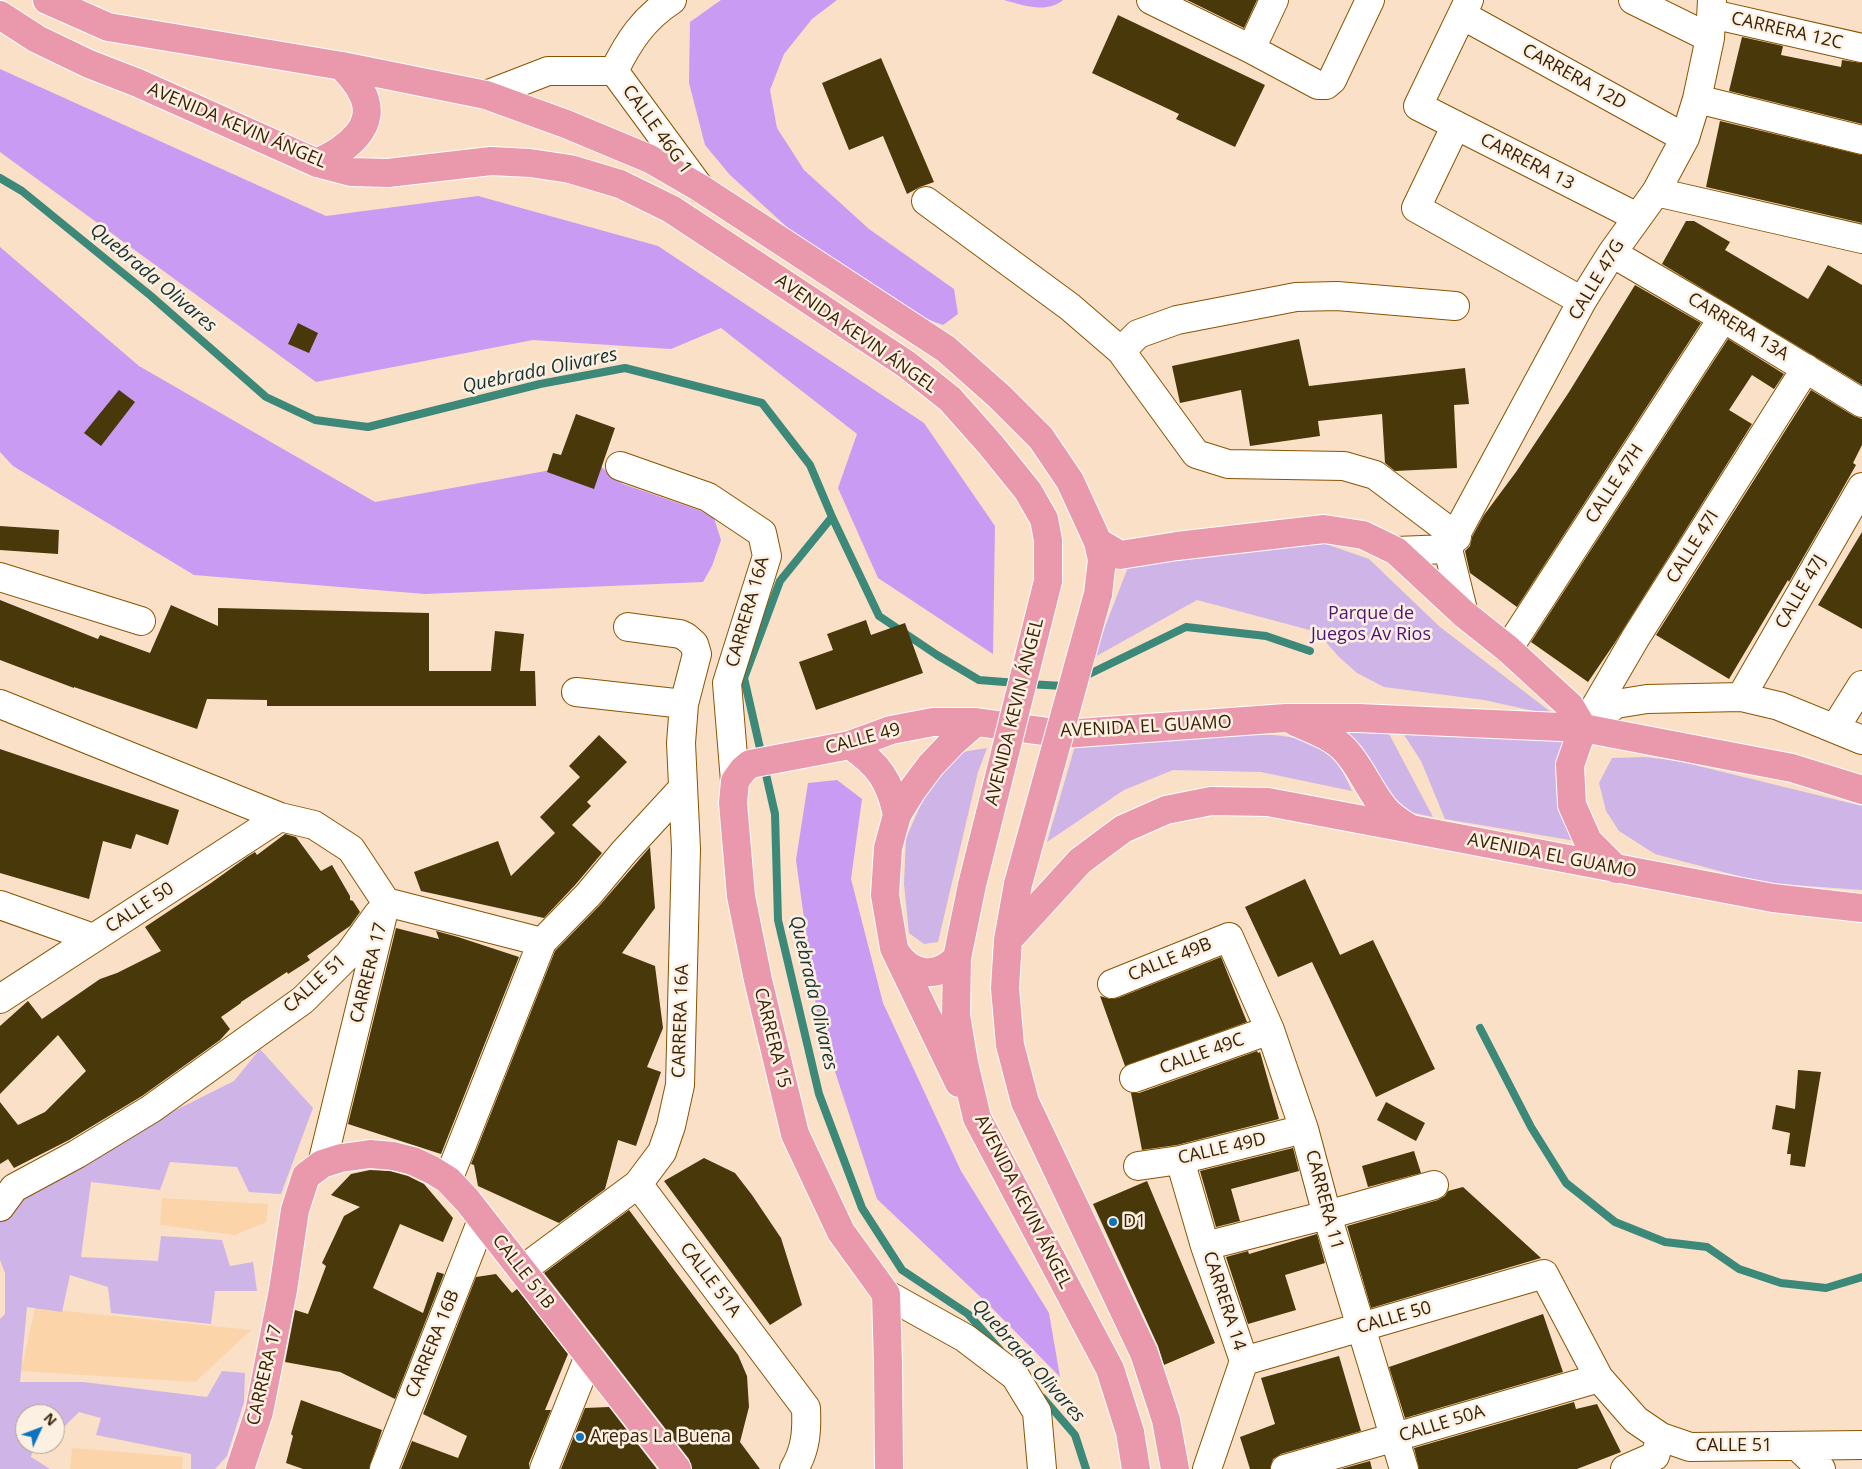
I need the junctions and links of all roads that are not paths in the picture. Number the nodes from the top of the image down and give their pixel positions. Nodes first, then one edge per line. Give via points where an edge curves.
1 (47, 0) edge
2 (672, 0) edge
3 (1274, 0) edge
4 (1370, 0) edge
5 (1633, 0) edge
6 (1162, 3) edge
7 (1466, 8) edge
8 (0, 15) edge
9 (1712, 17) edge
10 (1862, 48) edge
11 (1251, 49) junction
12 (342, 66) junction
13 (614, 71) junction
14 (486, 95) junction
15 (1697, 99) junction
16 (1456, 126) junction
17 (1685, 138) junction
18 (1862, 140) edge
19 (317, 163) junction
20 (700, 188) junction
21 (1656, 192) junction
22 (926, 201) dead end
23 (1637, 217) junction
24 (1862, 239) edge
25 (1612, 253) junction
26 (1582, 301) junction
27 (1455, 306) dead end
28 (1723, 318) junction
29 (1121, 350) junction
30 (1806, 368) junction
31 (1862, 404) edge
32 (620, 466) dead end
33 (1862, 487) edge
34 (1098, 542) junction
35 (1452, 543) junction
36 (1396, 551) junction
37 (0, 577) edge
38 (1464, 614) junction
39 (141, 621) dead end
40 (628, 627) dead end
41 (1508, 649) junction
42 (1862, 685) edge
43 (576, 692) dead end
44 (1741, 697) junction
45 (0, 704) edge
46 (684, 704) junction
47 (1286, 718) junction
48 (976, 722) junction
49 (1583, 728) junction
50 (1835, 728) junction
51 (1862, 740) edge
52 (850, 745) junction
53 (743, 772) junction
54 (683, 788) junction
55 (1862, 790) edge
56 (897, 815) junction
57 (280, 817) junction
58 (1411, 829) junction
59 (1616, 869) junction
60 (386, 902) junction
61 (0, 905) edge
62 (1862, 908) edge
63 (1229, 937) joint
64 (93, 938) junction
65 (1008, 940) junction
66 (542, 942) junction
67 (894, 948) junction
68 (957, 958) junction
69 (1112, 984) dead end
70 (0, 999) edge
71 (1270, 1030) junction
72 (1134, 1078) dead end
73 (977, 1118) junction
74 (1304, 1129) junction
75 (1180, 1160) junction
76 (322, 1164) junction
77 (1138, 1166) dead end
78 (448, 1180) junction
79 (638, 1184) junction
80 (1434, 1185) dead end
81 (0, 1207) edge
82 (1327, 1215) junction
83 (482, 1220) junction
84 (1205, 1246) junction
85 (522, 1270) junction
86 (1544, 1274) joint
87 (886, 1294) junction
88 (1360, 1328) junction
89 (589, 1356) junction
90 (1244, 1361) junction
91 (1599, 1378) junction
92 (1394, 1438) junction
93 (1862, 1445) edge
94 (1797, 1446) junction
95 (1661, 1454) edge
96 (240, 1469) edge
97 (384, 1469) edge
98 (544, 1469) edge
99 (678, 1469) edge
100 (794, 1469) edge
101 (889, 1469) edge
102 (1042, 1469) edge
103 (1136, 1469) edge
104 (1175, 1469) edge
105 (1207, 1469) edge
106 (1285, 1469) edge
107 (1404, 1469) edge
108 (1625, 1469) edge
109 (1822, 1469) edge

1 - 12 main road, AVENIDA KEVIN ÁNGEL via 108,27
2 - 13 street, CALLE 46G 1 via 644,22 626,46
3 - 11 street
4 - 11 street via 1332,80 1326,85 1318,84
5 - 9 street, CARRERA 12C
6 - 11 street
7 - 16 street, CARRERA 13 via 1418,106
7 - 17 street, CARRERA 12D
8 - 19 main road, AVENIDA KEVIN ÁNGEL via 36,39 89,64
9 - 10 street, CARRERA 12C
9 - 15 street, CALLE 47G
12 - 14 main road, AVENIDA KEVIN ÁNGEL
12 - 19 main road via 362,91 367,113 359,133 343,150
13 - 14 street, CALLE 46G 1 via 548,70
13 - 20 street, CALLE 46G 1
14 - 20 main road, AVENIDA KEVIN ÁNGEL via 650,159
15 - 17 street, CALLE 47G
15 - 18 street
16 - 23 street, CARRERA 13
16 - 26 street via 1416,208
17 - 21 street, CALLE 47G
19 - 68 main road, AVENIDA KEVIN ÁNGEL, bridge via 351,172 388,173 491,161 538,164 570,169 620,184 671,209 906,364 950,399 1028,491 1044,519 1048,540 1048,581 972,885
20 - 34 main road, AVENIDA KEVIN ÁNGEL via 946,350 1000,397 1041,438 1070,481
21 - 23 street, CALLE 47G
21 - 24 street
22 - 29 street via 1070,307
23 - 25 street, CALLE 47G
25 - 26 street, CALLE 47G
25 - 28 street, CARRERA 13A
26 - 35 street, CALLE 47G
27 - 29 street via 1337,296 1296,297 1177,320 1138,334
28 - 30 street, CARRERA 13A
28 - 41 street, CALLE 47H
29 - 35 street via 1196,454 1228,464 1344,466 1375,475
30 - 31 street, CARRERA 13A
30 - 49 street, CALLE 47I via 1636,637
32 - 53 street, CARRERA 16A via 708,497 762,533 767,556 727,684
33 - 44 street, CALLE 47J
34 - 36 main road via 1120,555 1324,528 1363,535
34 - 65 main road, AVENIDA KEVIN ÁNGEL, bridge via 1102,560 1098,594 1018,884
35 - 36 street
35 - 38 street
36 - 38 main road
37 - 39 street
38 - 41 main road
40 - 46 street, CARRERA 16A via 680,634 694,644 697,654
41 - 49 main road via 1570,706
42 - 50 street
43 - 46 street
44 - 49 street via 1647,699 1616,704
44 - 50 street via 1779,706
45 - 57 street, CARRERA 17
46 - 54 street, CARRERA 16A via 681,743
47 - 48 main road, AVENIDA EL GUAMO via 1064,734
47 - 49 main road, AVENIDA EL GUAMO
47 - 58 main road, AVENIDA EL GUAMO via 1324,734 1344,749 1384,808
48 - 52 main road, CALLE 49 via 933,722 891,730
48 - 56 main road via 931,765
49 - 55 main road, AVENIDA EL GUAMO via 1792,768
49 - 59 main road via 1570,765 1572,804 1588,841
50 - 51 street
52 - 53 main road, CALLE 49 via 793,755
52 - 56 main road via 868,757 883,774
53 - 87 main road, CARRERA 15 via 733,803 741,896 795,1134 841,1232
54 - 66 street
54 - 79 street, CARRERA 16A via 686,849 680,1085 662,1152
56 - 67 main road via 888,848 884,895
57 - 60 street, CARRERA 17 via 314,825 351,850
57 - 64 street, CALLE 50
58 - 59 main road, AVENIDA EL GUAMO
58 - 65 main road via 1268,802 1211,801 1166,810 1123,830 1080,861
59 - 62 main road, AVENIDA EL GUAMO via 1773,898
60 - 66 street
60 - 76 street, CARRERA 17
60 - 81 street, CALLE 51 via 349,954 302,1000 151,1108 14,1188
61 - 64 street
63 - 69 street, CALLE 49B
63 - 71 street, CARRERA 11
64 - 70 street, CALLE 50
65 - 104 main road, AVENIDA KEVIN ÁNGEL via 1005,988 1010,1045 1025,1102 1144,1353 1166,1420
66 - 78 street
67 - 68 main road via 905,963 922,971 938,972
67 - 73 main road
68 - 73 main road, AVENIDA KEVIN ÁNGEL via 956,1014
71 - 72 street, CALLE 49C
71 - 74 street, CARRERA 11
73 - 103 main road, AVENIDA KEVIN ÁNGEL via 1110,1368 1130,1432
74 - 75 street, CALLE 49D
74 - 82 street, CARRERA 11
75 - 77 street, CALLE 49D
75 - 84 street, CARRERA 14
76 - 78 main road, CALLE 51B via 370,1154 393,1156 413,1161
76 - 96 main road, CARRERA 17 via 306,1176 295,1210 259,1412
78 - 83 main road, CALLE 51B
79 - 85 street, CARRERA 16A
79 - 100 street, CALLE 51A via 806,1408 806,1443
80 - 82 street
82 - 84 street
82 - 88 street, CARRERA 11
83 - 85 main road, CALLE 51B
83 - 97 street, CARRERA 16B
84 - 90 street, CARRERA 14
85 - 89 main road, CALLE 51B
86 - 88 street, CALLE 50
86 - 91 street, CALLE 51
87 - 101 main road
87 - 102 street, CARRERA 15 via 965,1338 1015,1376 1037,1412
88 - 90 street, CALLE 50
88 - 92 street, CARRERA 11
89 - 98 street
89 - 99 main road, CALLE 51B
90 - 105 street, CARRERA 14
91 - 92 street, CALLE 50A
91 - 95 street, CALLE 51
92 - 106 street, CALLE 50A
92 - 107 street, CARRERA 11
93 - 94 street, CALLE 51
94 - 95 street, CALLE 51 via 1690,1447
94 - 109 street
95 - 108 street

